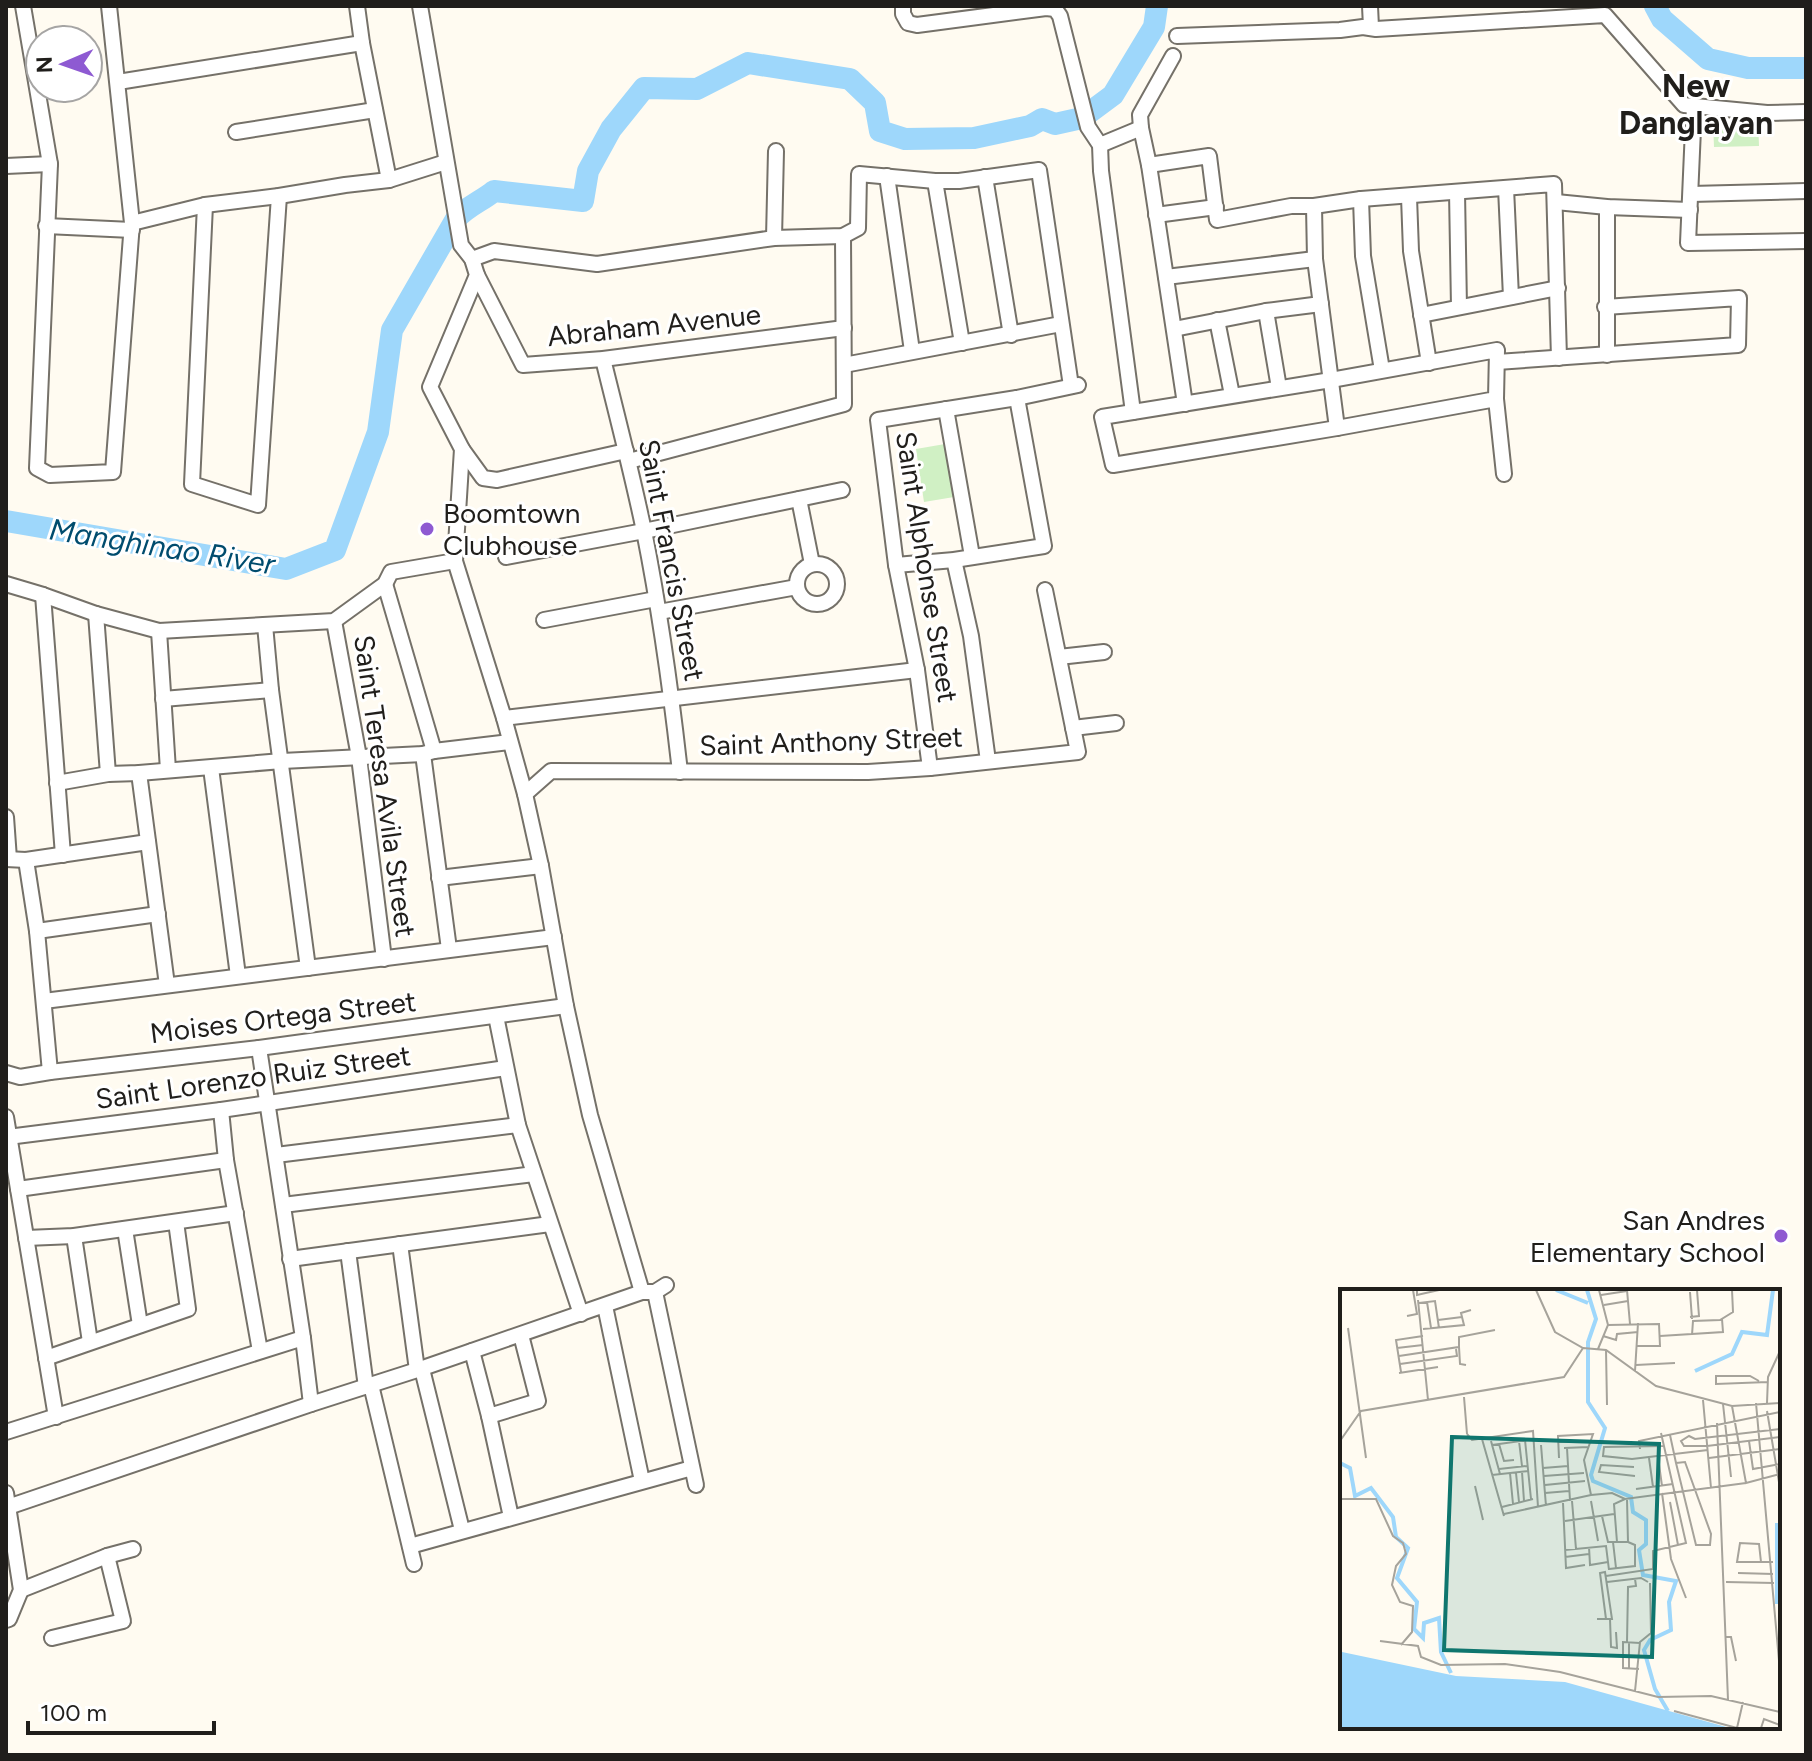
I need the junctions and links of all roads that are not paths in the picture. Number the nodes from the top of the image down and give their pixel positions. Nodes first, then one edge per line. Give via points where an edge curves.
1 (23, 6) edge
2 (357, 6) edge
3 (420, 6) edge
4 (903, 6) edge
5 (1370, 6) edge
6 (114, 7) edge
7 (1518, 13) edge
8 (1371, 27) junction
9 (1177, 36) dead end
10 (362, 43) junction
11 (1173, 56) dead end
12 (118, 82) junction
13 (1694, 106) junction
14 (375, 110) junction
15 (1806, 112) edge
16 (1141, 128) junction
17 (236, 132) dead end
18 (1100, 145) junction
19 (776, 151) dead end
20 (446, 162) junction
21 (50, 164) junction
22 (1149, 165) junction
23 (6, 166) edge
24 (887, 176) junction
25 (985, 177) junction
26 (389, 180) junction
27 (935, 181) junction
28 (1506, 188) junction
29 (1806, 191) edge
30 (1457, 192) junction
31 (1691, 194) junction
32 (279, 196) junction
33 (1409, 197) junction
34 (1361, 199) junction
35 (1556, 202) junction
36 (205, 205) junction
37 (1314, 206) junction
38 (1216, 207) junction
39 (1607, 207) junction
40 (1690, 210) junction
41 (1156, 215) junction
42 (46, 226) junction
43 (132, 226) junction
44 (843, 236) junction
45 (774, 238) junction
46 (1806, 241) edge
47 (472, 259) junction
48 (1315, 259) junction
49 (477, 275) junction
50 (1166, 277) junction
51 (1558, 288) junction
52 (1511, 297) junction
53 (1321, 304) junction
54 (1459, 307) junction
55 (1605, 307) junction
56 (1266, 311) junction
57 (1421, 315) junction
58 (1217, 320) junction
59 (1061, 324) junction
60 (844, 328) junction
61 (1174, 329) junction
62 (1011, 335) junction
63 (962, 343) junction
64 (912, 351) junction
65 (1607, 355) junction
66 (1559, 358) junction
67 (603, 359) junction
68 (1497, 362) junction
69 (1429, 363) junction
70 (844, 365) junction
71 (1382, 370) junction
72 (1331, 380) junction
73 (1279, 388) junction
74 (1232, 395) junction
75 (1017, 398) junction
76 (1496, 399) junction
77 (1185, 404) junction
78 (946, 409) junction
79 (1133, 412) junction
80 (1337, 428) junction
81 (462, 449) junction
82 (627, 456) junction
83 (1504, 474) dead end
84 (842, 490) dead end
85 (799, 499) junction
86 (644, 531) junction
87 (972, 556) junction
88 (506, 557) dead end
89 (954, 560) junction
90 (455, 561) junction
91 (812, 564) junction
92 (896, 565) junction
93 (6, 584) edge
94 (385, 584) junction
95 (797, 587) junction
96 (1045, 590) dead end
97 (43, 595) junction
98 (658, 606) junction
99 (96, 614) junction
100 (544, 620) dead end
101 (334, 621) junction
102 (265, 625) junction
103 (159, 631) junction
104 (1104, 652) dead end
105 (1059, 657) junction
106 (917, 670) junction
107 (271, 690) junction
108 (672, 698) junction
109 (163, 699) junction
110 (504, 718) junction
111 (1116, 723) dead end
112 (1073, 728) junction
113 (510, 742) junction
114 (428, 752) junction
115 (359, 757) junction
116 (282, 761) junction
117 (988, 761) junction
118 (211, 768) junction
119 (930, 768) junction
120 (168, 770) junction
121 (680, 772) junction
122 (139, 773) junction
123 (108, 774) junction
124 (57, 783) junction
125 (525, 794) junction
126 (6, 817) edge
127 (148, 842) junction
128 (63, 855) junction
129 (7, 859) edge
130 (26, 860) junction
131 (541, 866) junction
132 (439, 878) junction
133 (158, 914) junction
134 (37, 931) junction
135 (554, 937) junction
136 (449, 949) junction
137 (384, 959) junction
138 (308, 968) junction
139 (238, 976) junction
140 (167, 985) junction
141 (44, 1001) junction
142 (566, 1006) junction
143 (496, 1016) junction
144 (259, 1048) junction
145 (506, 1068) junction
146 (50, 1072) junction
147 (6, 1073) edge
148 (267, 1103) junction
149 (221, 1110) junction
150 (6, 1117) edge
151 (518, 1125) junction
152 (8, 1137) junction
153 (276, 1155) junction
154 (226, 1160) junction
155 (534, 1174) junction
156 (18, 1189) junction
157 (283, 1205) junction
158 (236, 1213) junction
159 (176, 1222) junction
160 (550, 1224) junction
161 (125, 1229) junction
162 (74, 1236) junction
163 (26, 1238) junction
164 (400, 1244) junction
165 (348, 1251) junction
166 (290, 1259) junction
167 (654, 1289) junction
168 (605, 1306) junction
169 (581, 1314) junction
170 (140, 1325) junction
171 (521, 1335) junction
172 (303, 1338) junction
173 (90, 1342) junction
174 (260, 1351) junction
175 (472, 1351) junction
176 (46, 1358) junction
177 (420, 1370) junction
178 (369, 1386) junction
179 (311, 1404) junction
180 (489, 1416) junction
181 (56, 1417) junction
182 (6, 1432) edge
183 (692, 1468) junction
184 (642, 1481) junction
185 (696, 1485) dead end
186 (7, 1500) edge
187 (511, 1517) junction
188 (462, 1530) junction
189 (410, 1546) junction
190 (133, 1549) dead end
191 (107, 1556) junction
192 (414, 1564) dead end
193 (21, 1590) junction
194 (6, 1620) edge
195 (52, 1638) dead end

1 - 21 street
2 - 10 street
3 - 20 street
4 - 18 street via 908,23 917,25 1055,9 1088,127
5 - 8 street
6 - 12 street
7 - 8 street
7 - 13 street via 1605,15 1684,105
8 - 9 street
10 - 12 street
10 - 14 street
11 - 16 street via 1140,115
12 - 43 street
13 - 15 street
13 - 31 street
14 - 17 street
14 - 26 street
16 - 18 street
16 - 22 street
18 - 79 street
19 - 45 street
20 - 26 street
20 - 47 street via 461,245
21 - 23 street
21 - 42 street
22 - 38 street via 1209,156
22 - 41 street
24 - 27 street
24 - 44 street via 859,174 858,228
24 - 64 street
25 - 27 street
25 - 59 street via 1039,170
25 - 62 street
26 - 32 street
27 - 63 street
28 - 30 street
28 - 35 street via 1554,184
28 - 52 street
29 - 31 street
30 - 33 street
30 - 54 street
31 - 40 street
32 - 36 street
32 - 36 street via 258,505 192,484
33 - 34 street
33 - 57 street
34 - 37 street
34 - 71 street via 1363,256
35 - 39 street
35 - 51 street
36 - 43 street
37 - 38 street via 1217,220
37 - 48 street
38 - 41 street
39 - 40 street
39 - 55 street
40 - 46 street via 1688,243
41 - 50 street
42 - 43 street
42 - 43 street via 37,468 50,475 113,472
44 - 45 street
44 - 60 street
45 - 47 street via 597,264 494,251
47 - 49 street
48 - 50 street
48 - 53 street
49 - 67 street, Abraham Avenue via 523,365
49 - 81 street via 430,387
50 - 61 street
51 - 52 street
51 - 66 street
52 - 54 street
53 - 56 street
53 - 72 street
54 - 57 street
55 - 65 street
55 - 65 street via 1739,298 1738,345
56 - 58 street
56 - 73 street
57 - 69 street
58 - 61 street
58 - 74 street
59 - 62 street
59 - 75 street via 1074,385
60 - 67 street, Abraham Avenue
60 - 70 street
61 - 77 street
62 - 63 street
63 - 64 street
64 - 70 street
65 - 66 street
66 - 68 street
67 - 82 street, Saint Francis Street
68 - 69 street via 1497,350
68 - 76 street
69 - 71 street
70 - 82 street via 844,404
71 - 72 street
72 - 73 street
72 - 80 street
73 - 74 street
74 - 77 street
75 - 78 street
75 - 87 street via 1044,546
76 - 80 street
76 - 83 street
77 - 79 street
78 - 87 street
78 - 92 street, Saint Alphonse Street via 878,420
79 - 80 street via 1102,417 1113,465
81 - 82 street via 483,478 497,480
81 - 90 street
82 - 86 street, Saint Francis Street
84 - 85 street
85 - 86 street
85 - 91 street
86 - 88 street
86 - 98 street, Saint Francis Street
87 - 89 street
89 - 92 street
89 - 117 street via 971,636
90 - 94 street via 391,572
90 - 110 street
91 - 95 street via 800,572
91 - 95 street via 833,573 833,595 812,603
92 - 106 street, Saint Alphonse Street
93 - 97 street
94 - 101 street
94 - 114 street
95 - 98 street
96 - 105 street
97 - 99 street
97 - 124 street
98 - 100 street
98 - 108 street, Saint Francis Street
99 - 103 street
99 - 123 street
101 - 102 street
101 - 115 street, Saint Teresa Avila Street
102 - 103 street
102 - 107 street
103 - 109 street
104 - 105 street
105 - 112 street
106 - 108 street
106 - 119 street, Saint Alphonse Street
107 - 109 street
107 - 116 street
108 - 110 street
108 - 121 street, Saint Francis Street
109 - 120 street
110 - 113 street
111 - 112 street
112 - 117 street, Saint Anthony Street via 1078,752
113 - 114 street
113 - 125 street
114 - 115 street
114 - 132 street
115 - 116 street
115 - 137 street, Saint Teresa Avila Street
116 - 118 street
116 - 138 street
117 - 119 street, Saint Anthony Street
118 - 120 street
118 - 139 street
119 - 121 street, Saint Anthony Street
120 - 122 street
121 - 125 street, Saint Anthony Street via 551,771
122 - 123 street
122 - 127 street
123 - 124 street
124 - 128 street
125 - 131 street
126 - 129 street
127 - 128 street
127 - 133 street
128 - 130 street
129 - 130 street
130 - 134 street
131 - 132 street
131 - 135 street
132 - 136 street
133 - 134 street
133 - 140 street
134 - 141 street
135 - 136 street
135 - 142 street
136 - 137 street
137 - 138 street
138 - 139 street
139 - 140 street
140 - 141 street
141 - 146 street
142 - 143 street, Moises Ortega Street
142 - 167 street via 590,1115
143 - 144 street, Moises Ortega Street
143 - 145 street
144 - 146 street, Moises Ortega Street
144 - 148 street
145 - 148 street, Saint Lorenzo Ruiz Street
145 - 151 street
146 - 147 street, Moises Ortega Street via 20,1077
148 - 149 street, Saint Lorenzo Ruiz Street
148 - 153 street
149 - 152 street, Saint Lorenzo Ruiz Street
149 - 154 street
150 - 152 street
151 - 153 street
151 - 155 street
152 - 156 street
153 - 157 street
154 - 156 street
154 - 158 street
155 - 157 street
155 - 160 street
156 - 163 street
157 - 166 street
158 - 159 street
158 - 174 street
159 - 161 street
159 - 170 street via 188,1309
160 - 164 street
160 - 169 street
161 - 162 street
161 - 170 street
162 - 163 street
162 - 173 street
163 - 176 street
164 - 165 street
164 - 177 street
165 - 166 street
165 - 178 street
166 - 172 street
167 - 168 street
167 - 183 street
168 - 169 street
168 - 184 street
169 - 171 street
170 - 173 street
171 - 175 street
171 - 180 street via 538,1401
172 - 174 street
172 - 179 street
173 - 176 street
174 - 181 street
175 - 177 street
175 - 180 street
176 - 181 street
177 - 178 street
177 - 188 street
178 - 179 street
178 - 189 street
179 - 186 street
180 - 187 street
181 - 182 street
183 - 184 street
183 - 185 street
184 - 187 street
186 - 193 street
187 - 188 street
188 - 189 street
189 - 192 street
190 - 191 street
191 - 193 street
191 - 195 street via 123,1621
193 - 194 street

